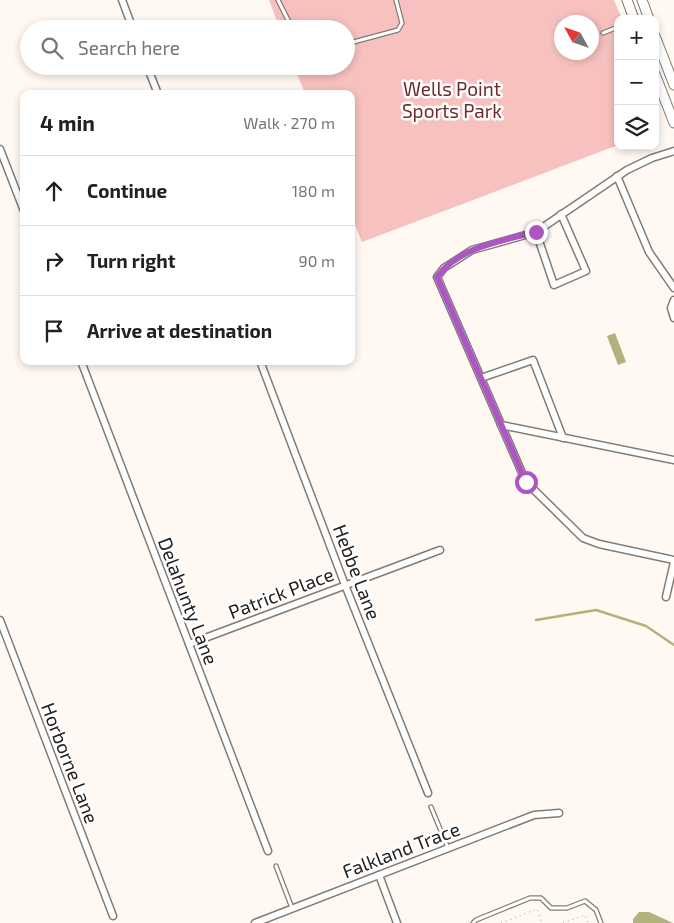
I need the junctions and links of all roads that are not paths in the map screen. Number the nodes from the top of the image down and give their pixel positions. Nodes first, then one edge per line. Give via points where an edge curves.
1 (122, 0) edge
2 (278, 0) edge
3 (396, 0) edge
4 (627, 0) edge
5 (642, 0) edge
6 (633, 15) edge
7 (648, 15) edge
8 (130, 20) edge
9 (288, 20) edge
10 (614, 29) edge
11 (603, 33) dead end
12 (355, 42) edge
13 (659, 46) edge
14 (151, 75) edge
15 (659, 84) edge
16 (674, 85) edge
17 (156, 90) edge
18 (674, 123) edge
19 (0, 149) edge
20 (674, 151) edge
21 (617, 176) junction
22 (20, 201) edge
23 (561, 214) junction
24 (536, 232) junction
25 (674, 288) edge
26 (674, 300) edge
27 (674, 318) edge
28 (83, 365) edge
29 (262, 365) edge
30 (481, 378) junction
31 (501, 425) junction
32 (562, 438) junction
33 (674, 460) edge
34 (440, 550) dead end
35 (674, 561) edge
36 (346, 585) junction
37 (666, 597) dead end
38 (0, 620) edge
39 (189, 644) junction
40 (428, 793) dead end
41 (431, 807) dead end
42 (559, 813) dead end
43 (448, 848) junction
44 (268, 851) dead end
45 (276, 866) dead end
46 (378, 875) junction
47 (292, 909) junction
48 (113, 916) dead end
49 (255, 923) edge
50 (397, 923) edge
51 (473, 923) edge
52 (601, 923) edge

1 - 8 street
2 - 9 lane
3 - 12 lane via 402,23 398,30
4 - 6 main road
5 - 7 main road
10 - 11 lane
13 - 16 main road
14 - 17 street
15 - 18 main road
19 - 22 street
20 - 21 street
21 - 23 street
21 - 25 street via 649,252
23 - 24 street
23 - 24 street via 586,271 554,285
24 - 30 street via 472,250 444,268 437,277
26 - 27 street via 671,308
28 - 39 street, Delahunty Lane
29 - 36 street, Hebbe Lane
30 - 31 street
30 - 32 street via 534,360
31 - 32 street
31 - 35 street via 526,482 583,538
32 - 33 street
34 - 36 street, Patrick Place
35 - 37 street
36 - 39 street, Patrick Place
36 - 40 street, Hebbe Lane
38 - 48 street, Horborne Lane
39 - 44 street, Delahunty Lane
41 - 43 lane
42 - 43 street, Falkland Trace via 534,815
43 - 46 street, Falkland Trace
45 - 47 lane
46 - 47 street, Falkland Trace
46 - 50 street
47 - 49 street, Falkland Trace
51 - 52 lane via 530,898 541,898 552,908 566,908 585,902 596,910

